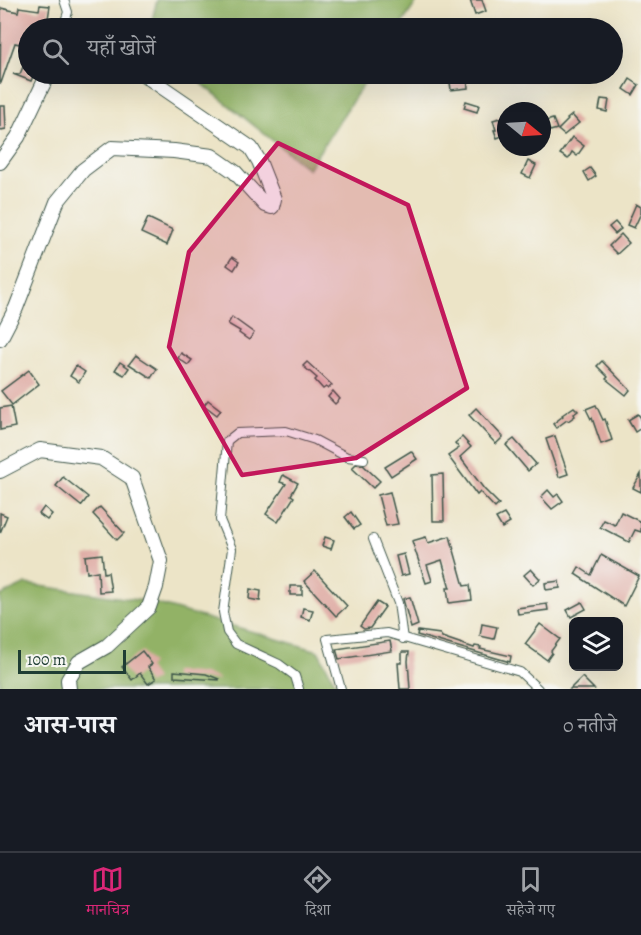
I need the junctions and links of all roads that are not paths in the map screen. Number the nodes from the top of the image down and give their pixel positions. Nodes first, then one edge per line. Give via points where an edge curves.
1 (64, 0) edge
2 (66, 18) edge
3 (43, 84) edge
4 (158, 84) edge
5 (0, 162) edge
6 (0, 339) edge
7 (364, 459) dead end
8 (0, 471) edge
9 (373, 539) dead end
10 (403, 639) junction
11 (69, 689) edge
12 (298, 689) edge
13 (340, 689) edge
14 (538, 689) edge

1 - 2 street
3 - 5 main road via 18,137
4 - 6 main road via 251,148 274,199 272,207 265,206 235,172 212,156 112,148 83,170 57,202
7 - 12 street via 348,458 315,440 286,431 237,433 226,441 220,520 232,549 223,612 227,632 236,644 295,676
8 - 11 main road via 40,450 101,458 132,478 161,561 149,607 107,646 79,662 68,680
9 - 10 street via 398,603
10 - 13 street via 387,633 327,639
10 - 14 street via 520,672

